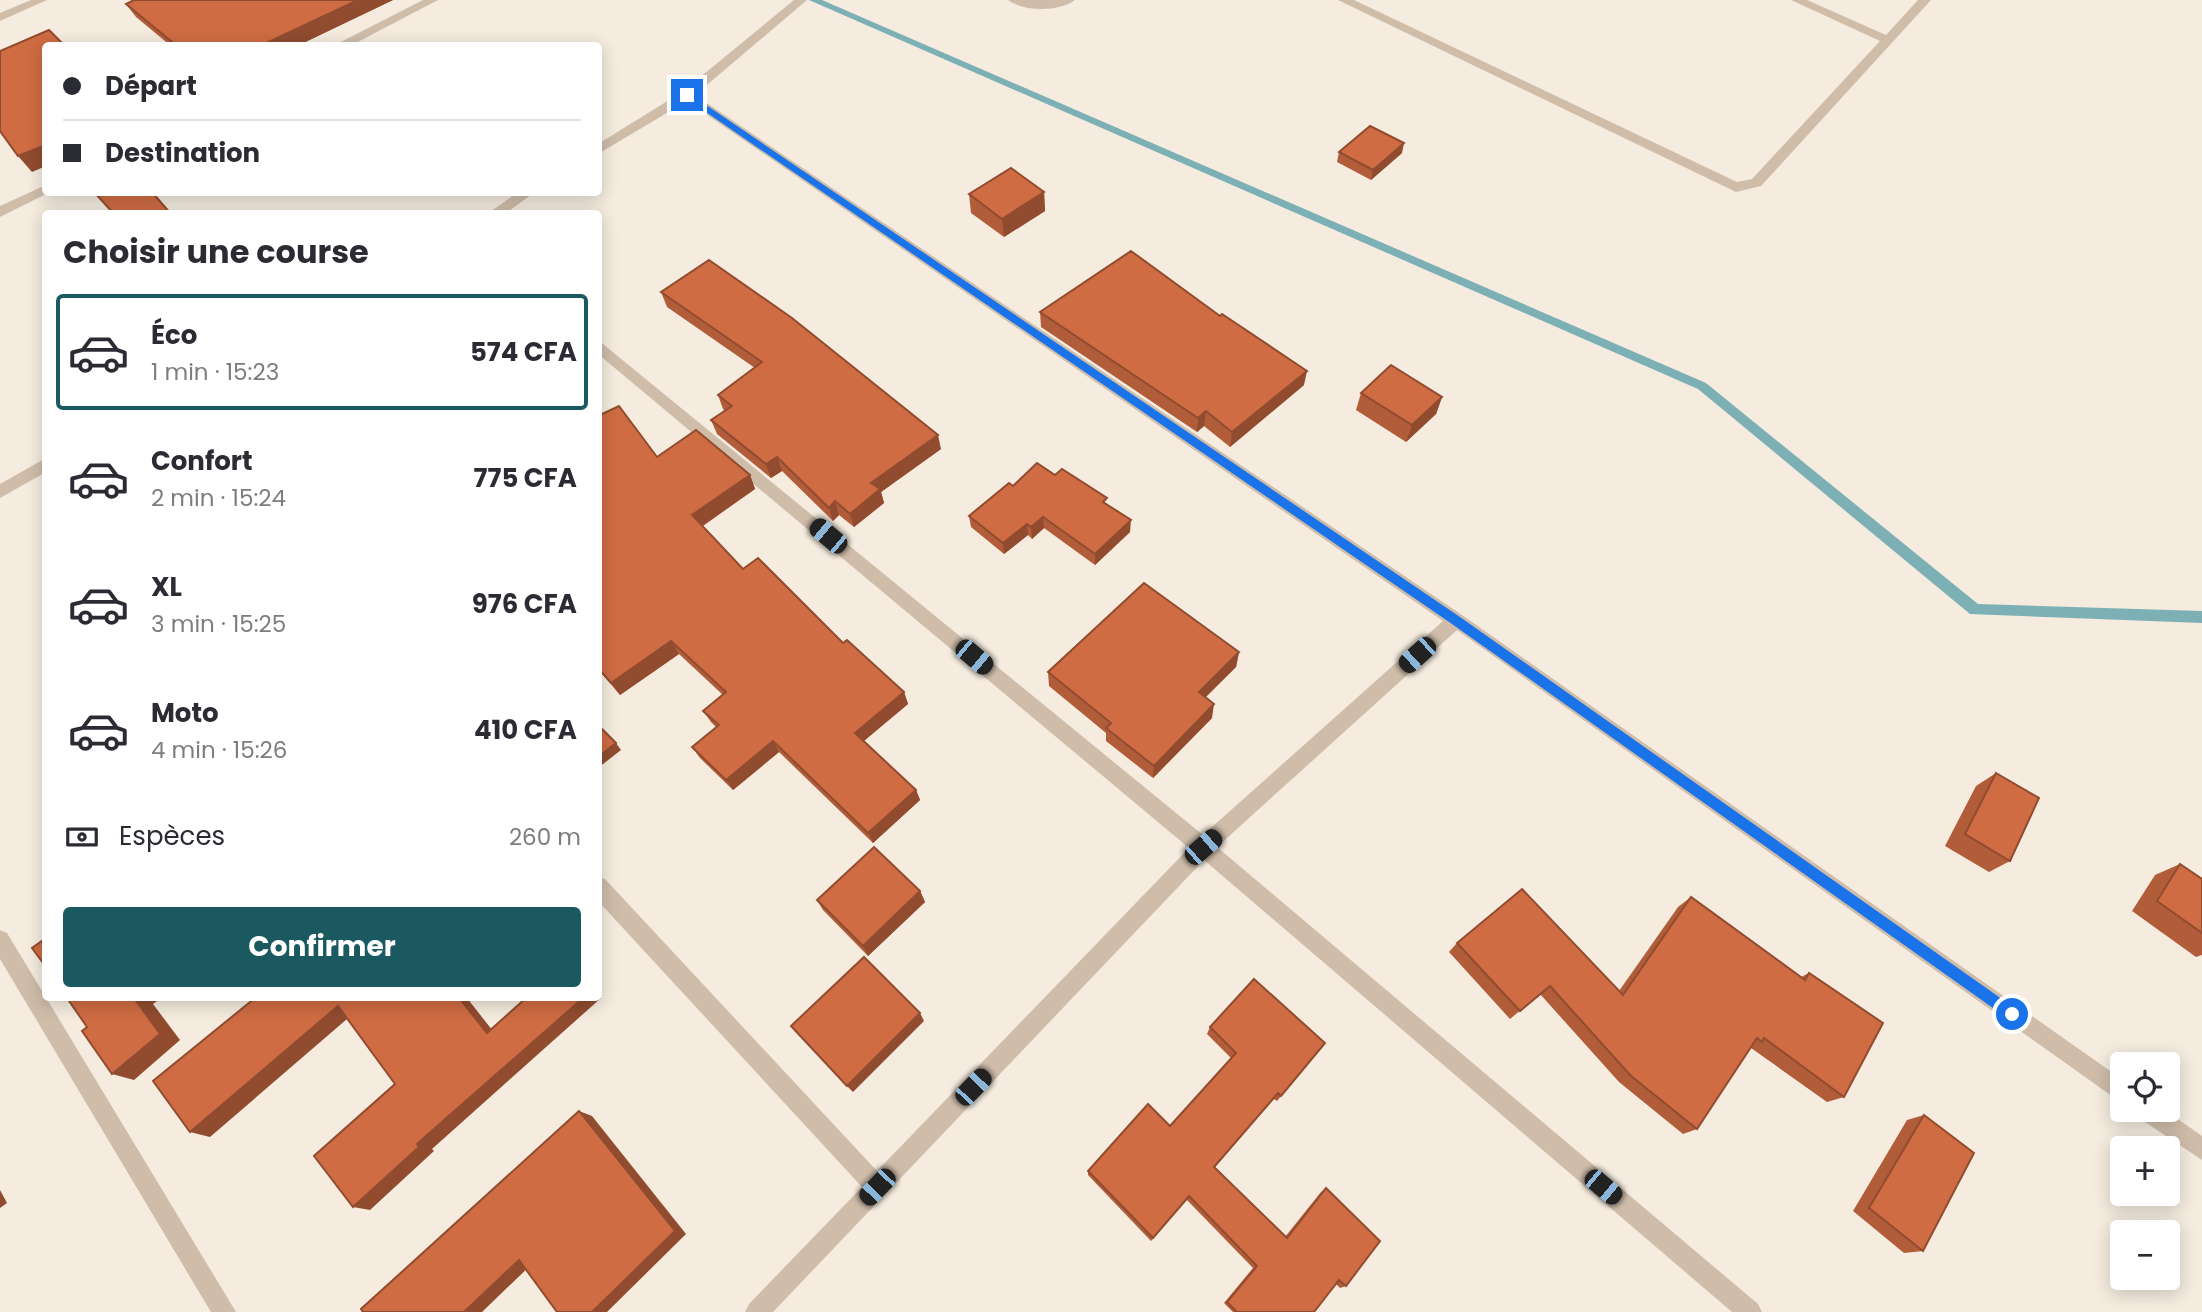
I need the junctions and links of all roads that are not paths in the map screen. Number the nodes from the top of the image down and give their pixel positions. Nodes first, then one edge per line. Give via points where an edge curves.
1 (41, 0) edge
2 (432, 0) edge
3 (801, 0) edge
4 (1014, 0) edge
5 (1069, 0) edge
6 (1344, 0) edge
7 (1797, 0) edge
8 (1925, 0) edge
9 (0, 18) edge
10 (1888, 40) junction
11 (347, 42) edge
12 (687, 95) junction
13 (602, 148) edge
14 (42, 191) edge
15 (522, 196) edge
16 (500, 210) edge
17 (0, 212) edge
18 (602, 348) edge
19 (42, 466) edge
20 (0, 492) edge
21 (1456, 620) junction
22 (1203, 847) junction
23 (602, 890) edge
24 (0, 940) edge
25 (2110, 1084) edge
26 (2164, 1122) edge
27 (2202, 1149) edge
28 (877, 1187) junction
29 (224, 1312) edge
30 (757, 1312) edge
31 (1751, 1312) edge

1 - 9 street
2 - 11 street
3 - 12 street
4 - 5 street via 1056,4
6 - 10 street via 1736,187 1756,183
7 - 10 street
8 - 10 street
12 - 13 street
12 - 21 street
14 - 17 street
15 - 16 street
18 - 22 street
19 - 20 street
21 - 22 street
21 - 25 street
22 - 28 street
22 - 31 street
23 - 28 street
24 - 29 street
26 - 27 street
28 - 30 street

